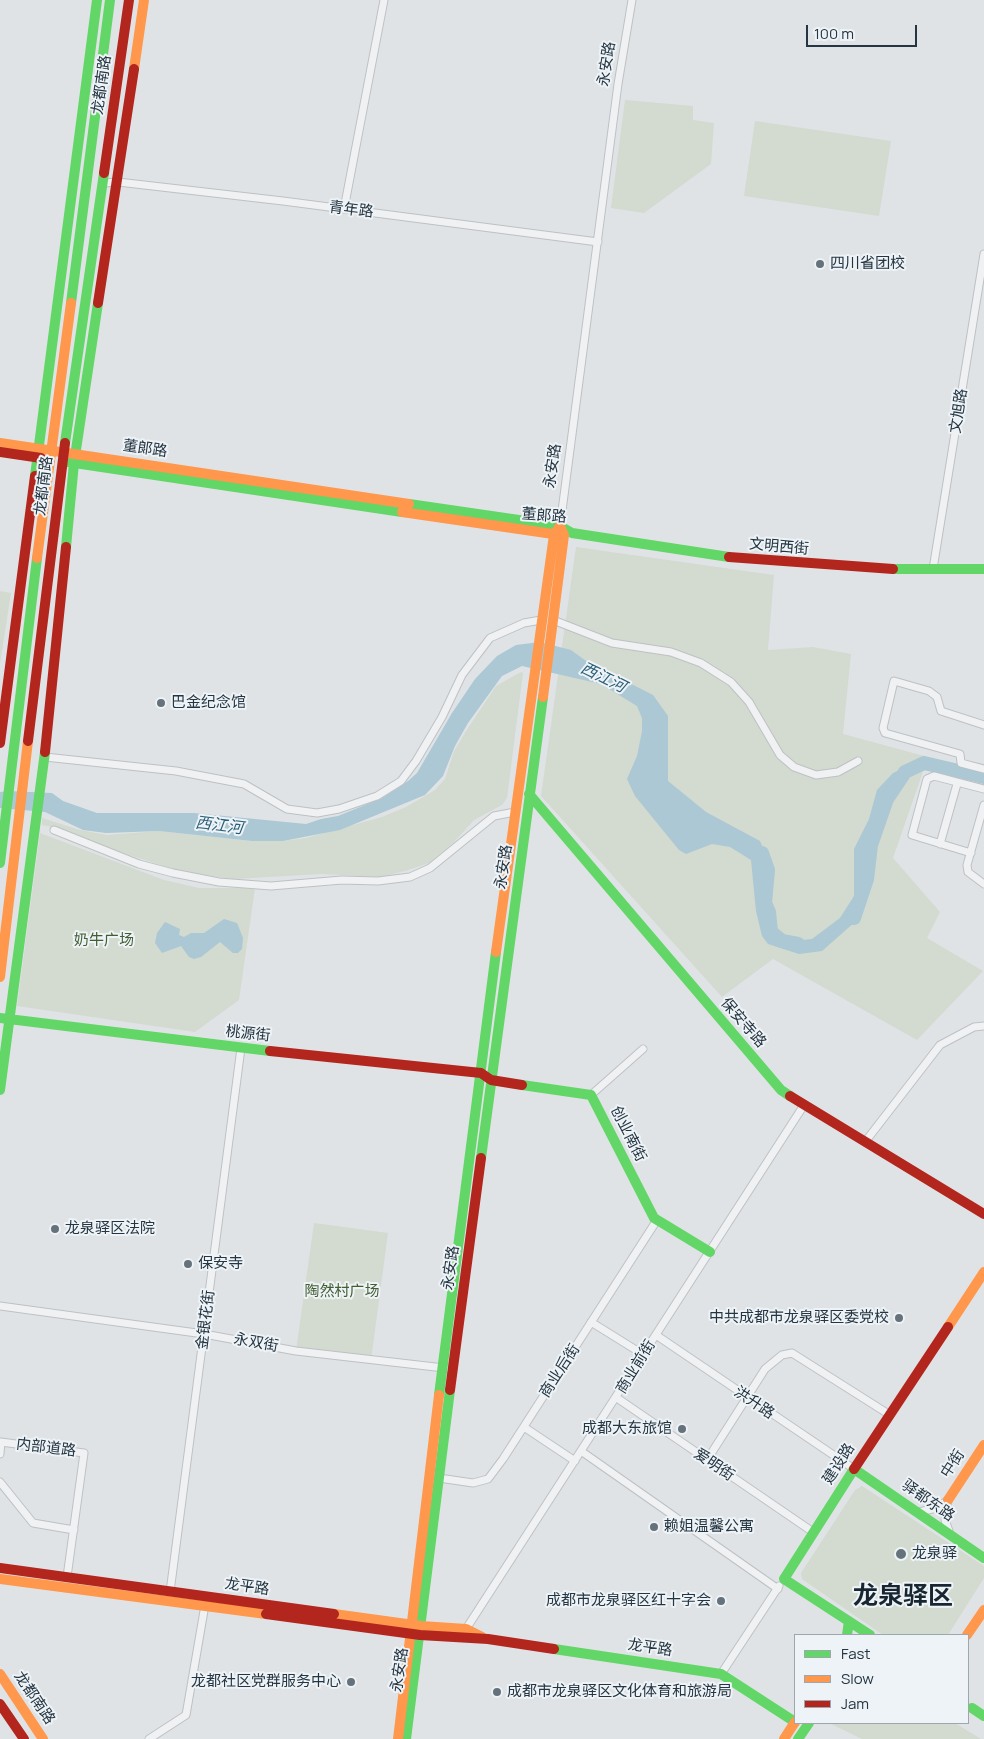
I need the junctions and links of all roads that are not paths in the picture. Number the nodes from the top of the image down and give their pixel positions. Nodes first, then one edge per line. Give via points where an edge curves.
1 (97, 0) edge
2 (110, 0) edge
3 (128, 0) edge
4 (144, 0) edge
5 (384, 0) edge
6 (632, 0) edge
7 (118, 182) junction
8 (104, 183) junction
9 (344, 209) junction
10 (598, 242) junction
11 (984, 254) edge
12 (0, 444) edge
13 (0, 452) edge
14 (37, 453) junction
15 (49, 455) junction
16 (62, 457) junction
17 (75, 458) junction
18 (562, 532) junction
19 (933, 569) junction
20 (984, 569) edge
21 (541, 620) junction
22 (553, 620) junction
23 (539, 684) junction
24 (984, 724) edge
25 (0, 743) edge
26 (45, 757) junction
27 (858, 761) dead end
28 (984, 769) edge
29 (956, 784) junction
30 (984, 790) edge
31 (529, 794) junction
32 (984, 805) edge
33 (515, 812) junction
34 (982, 826) edge
35 (54, 830) dead end
36 (940, 844) junction
37 (971, 853) junction
38 (0, 863) edge
39 (984, 884) edge
40 (0, 977) edge
41 (5, 1018) edge
42 (984, 1026) edge
43 (241, 1048) junction
44 (642, 1049) dead end
45 (480, 1073) junction
46 (491, 1080) junction
47 (0, 1090) edge
48 (590, 1095) junction
49 (804, 1105) junction
50 (865, 1142) junction
51 (984, 1214) edge
52 (657, 1220) junction
53 (710, 1252) junction
54 (984, 1272) edge
55 (0, 1306) edge
56 (591, 1322) junction
57 (204, 1334) junction
58 (656, 1335) junction
59 (644, 1355) junction
60 (442, 1368) junction
61 (453, 1369) junction
62 (617, 1398) junction
63 (746, 1398) junction
64 (890, 1415) junction
65 (524, 1427) junction
66 (984, 1445) edge
67 (582, 1451) junction
68 (0, 1454) edge
69 (706, 1460) junction
70 (575, 1461) junction
71 (854, 1469) junction
72 (439, 1478) junction
73 (0, 1482) edge
74 (948, 1500) junction
75 (917, 1512) junction
76 (74, 1530) junction
77 (813, 1532) junction
78 (956, 1539) junction
79 (971, 1549) junction
80 (984, 1550) edge
81 (984, 1558) edge
82 (0, 1568) edge
83 (67, 1577) junction
84 (784, 1578) junction
85 (0, 1580) edge
86 (778, 1589) junction
87 (170, 1592) junction
88 (204, 1605) junction
89 (984, 1610) edge
90 (849, 1622) junction
91 (466, 1629) junction
92 (416, 1630) junction
93 (847, 1634) edge
94 (868, 1634) edge
95 (969, 1634) edge
96 (488, 1639) junction
97 (0, 1674) edge
98 (721, 1674) junction
99 (0, 1704) edge
100 (969, 1705) edge
101 (984, 1716) edge
102 (794, 1721) edge
103 (794, 1724) edge
104 (808, 1724) edge
105 (24, 1739) edge
106 (43, 1739) edge
107 (149, 1739) edge
108 (398, 1739) edge
109 (406, 1739) edge
110 (784, 1739) edge
111 (798, 1739) edge

1 - 14 main road
2 - 15 main road, 龙都南路
3 - 8 main road, 龙都南路
4 - 7 main road
5 - 9 street
6 - 10 street, 永安路
7 - 8 street, 青年路
7 - 9 street, 青年路
7 - 17 main road
8 - 16 main road, 龙都南路
9 - 10 street, 青年路
10 - 18 street, 永安路
11 - 19 street, 文旭路
12 - 14 main road, 董郞路
13 - 14 main road, 董郞路
14 - 15 main road, 董郞路
14 - 25 main road
15 - 16 main road, 董郞路
15 - 38 main road, 龙都南路
16 - 17 main road, 董郞路
16 - 40 main road, 龙都南路
17 - 18 main road, 董郞路
17 - 26 main road
18 - 19 main road, 文明西街 via 753,560 876,569
18 - 21 main road
18 - 22 main road, 永安路
19 - 20 main road, 文明西街
21 - 23 main road
21 - 26 street via 524,623 490,638 462,675 442,717 401,781 377,796 339,809 317,813 287,809 244,784 176,771
22 - 23 main road, 永安路
22 - 27 street via 612,643 671,652 701,663 731,682 750,702 780,755 794,767 816,776 838,772
23 - 31 main road, 永安路
23 - 33 main road
24 - 28 street via 941,711 937,697 929,691 894,681 883,728 885,733 960,754 961,763
26 - 41 main road
29 - 30 street
29 - 36 street
29 - 36 street via 934,776 927,780 912,835
31 - 46 main road, 永安路
31 - 49 main road, 保安寺路 via 781,1090
32 - 34 street
33 - 35 street via 494,816 430,868 410,877 378,882 342,880 271,886 220,882 139,864
33 - 45 main road
34 - 37 street
36 - 37 street
37 - 39 street via 968,872
41 - 43 main road, 桃源街
41 - 47 main road
42 - 50 street via 974,1027 940,1045
43 - 45 main road, 桃源街
43 - 57 street, 金银花街
44 - 48 street
45 - 46 main road, 桃源街
45 - 60 main road
46 - 48 main road
46 - 61 main road, 永安路
48 - 52 main road, 创业南街
49 - 50 main road, 保安寺路
49 - 53 street, 商业前街
50 - 51 main road, 保安寺路
52 - 53 main road
52 - 56 street, 商业后街
53 - 58 street, 商业前街
54 - 64 main road, 建设路
55 - 57 street, 永双街
56 - 59 street
56 - 65 street, 商业后街
57 - 60 street, 永双街 via 296,1351
57 - 87 street, 金银花街
58 - 59 street, 商业前街
58 - 63 street, 洪升路
59 - 62 street, 商业前街
60 - 61 street, 永双街
60 - 92 main road
61 - 72 main road, 永安路
62 - 67 street, 商业前街
62 - 69 street, 爱明街
63 - 64 street via 774,1360 782,1354 792,1353
63 - 69 street
63 - 71 street, 洪升路
64 - 71 main road, 建设路
65 - 70 street
65 - 72 street, 商业后街 via 488,1479 473,1483
66 - 74 main road, 中街
67 - 70 street, 商业前街
67 - 86 street
68 - 76 street, 内部道路 via 2,1442 84,1453
69 - 77 street, 爱明街
70 - 91 street, 商业前街
71 - 75 main road, 驿都东路
71 - 77 main road, 建设路
72 - 92 main road, 永安路
73 - 76 street via 33,1523
74 - 75 street via 932,1510
74 - 78 street via 945,1520
75 - 78 main road, 驿都东路
76 - 83 street, 内部道路
77 - 84 main road, 建设路
78 - 79 main road, 驿都东路
79 - 80 main road
79 - 81 main road, 驿都东路
82 - 83 main road, 龙平路
83 - 87 main road, 龙平路
84 - 86 street, 建设路
84 - 90 main road
85 - 88 main road, 龙平路
86 - 98 street, 建设路
87 - 92 main road, 龙平路
88 - 92 main road, 龙平路
88 - 107 street via 186,1716
89 - 95 main road
90 - 93 main road
90 - 94 main road
91 - 92 main road, 龙平路
91 - 96 main road, 龙平路
92 - 96 main road, 龙平路
92 - 108 main road
92 - 109 main road, 永安路
96 - 98 main road, 龙平路
97 - 106 main road, 龙都南路
98 - 102 main road, 龙平路
99 - 105 main road, 龙都南路
100 - 101 main road
103 - 110 main road
104 - 111 main road

